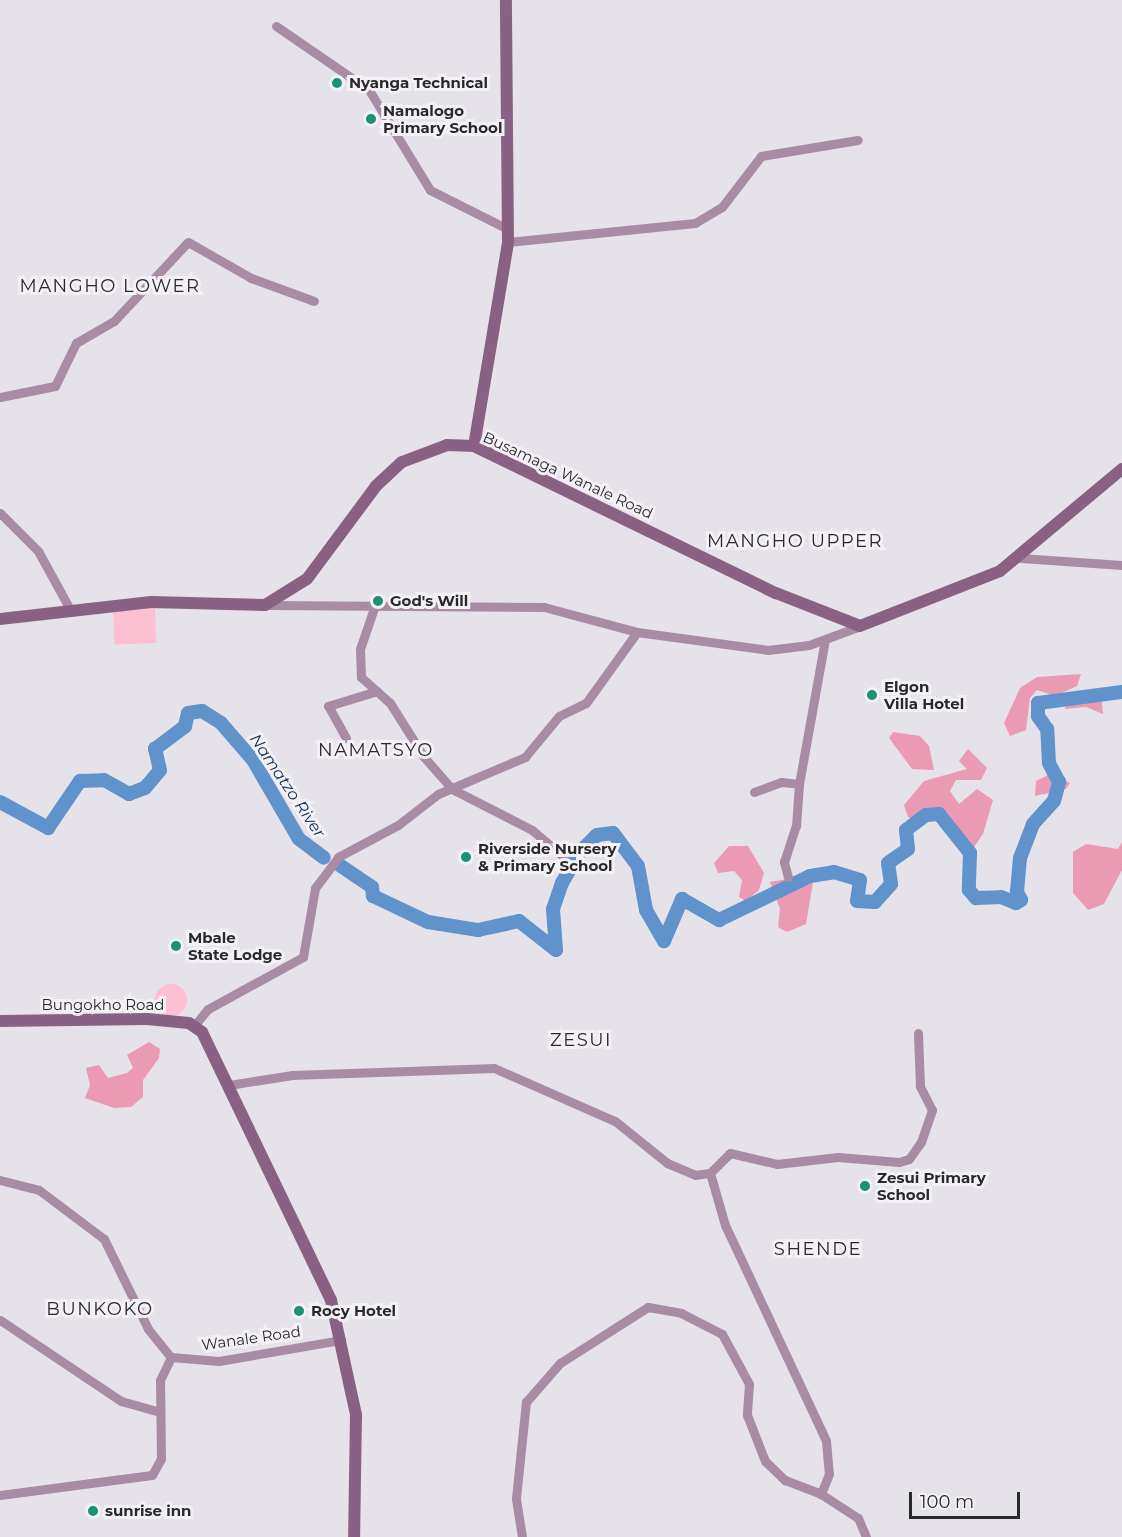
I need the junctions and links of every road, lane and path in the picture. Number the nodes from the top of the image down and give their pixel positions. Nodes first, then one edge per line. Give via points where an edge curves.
1 (506, 0) edge
2 (276, 26) dead end
3 (858, 140) dead end
4 (504, 227) junction
5 (508, 242) junction
6 (314, 301) dead end
7 (0, 397) edge
8 (474, 446) junction
9 (1122, 469) edge
10 (0, 513) edge
11 (1021, 558) junction
12 (1122, 565) edge
13 (265, 605) junction
14 (375, 605) junction
15 (71, 611) junction
16 (0, 619) edge
17 (860, 626) junction
18 (637, 632) junction
19 (825, 640) junction
20 (377, 691) junction
21 (346, 738) dead end
22 (799, 784) junction
23 (452, 789) junction
24 (754, 792) dead end
25 (565, 858) dead end
26 (788, 877) dead end
27 (0, 1021) edge
28 (198, 1029) junction
29 (918, 1033) dead end
30 (229, 1085) junction
31 (710, 1173) junction
32 (0, 1180) edge
33 (0, 1320) edge
34 (341, 1340) junction
35 (171, 1357) junction
36 (160, 1412) junction
37 (821, 1494) junction
38 (0, 1495) edge
39 (354, 1537) edge
40 (522, 1537) edge
41 (866, 1537) edge

1 - 4 street
2 - 4 street via 369,90 430,190
3 - 5 street via 761,156 722,207 695,223
4 - 5 street
5 - 8 street
6 - 7 street via 251,278 188,242 114,321 76,343 56,386
8 - 13 street, Busamaga Wanale Road via 426,449 402,462 376,486 307,579
8 - 17 street, Busamaga Wanale Road via 776,593
9 - 11 street
10 - 15 street via 38,551
11 - 12 street
11 - 17 street via 974,583
13 - 14 street
13 - 15 street via 151,602
14 - 18 street via 544,607
14 - 20 street via 357,663 361,677
15 - 16 street
17 - 19 street
18 - 19 street via 768,650
18 - 23 street via 586,703 559,716 532,752
19 - 22 street
20 - 21 street via 328,706
20 - 23 street
22 - 24 street via 781,782
22 - 26 street via 796,826 784,862
23 - 25 street via 532,830
23 - 28 street via 338,858 313,894 303,957 208,1009
27 - 28 street, Bungokho Road via 147,1019
28 - 30 street
29 - 31 street via 920,1086 932,1110 909,1159 838,1157 777,1164 730,1153
30 - 31 street via 292,1075 494,1068 615,1121 682,1172
30 - 34 street via 326,1289
31 - 37 street via 725,1225 826,1441 829,1474
32 - 35 street via 39,1190 104,1239 148,1329
33 - 36 street via 121,1401
34 - 35 street, Wanale Road via 219,1361
34 - 39 street via 356,1414
35 - 36 street via 160,1380
36 - 38 street via 161,1459 152,1475
37 - 40 street via 785,1480 765,1461 747,1415 749,1384 722,1334 681,1313 648,1307 560,1364 526,1402 516,1498
37 - 41 street via 858,1518

